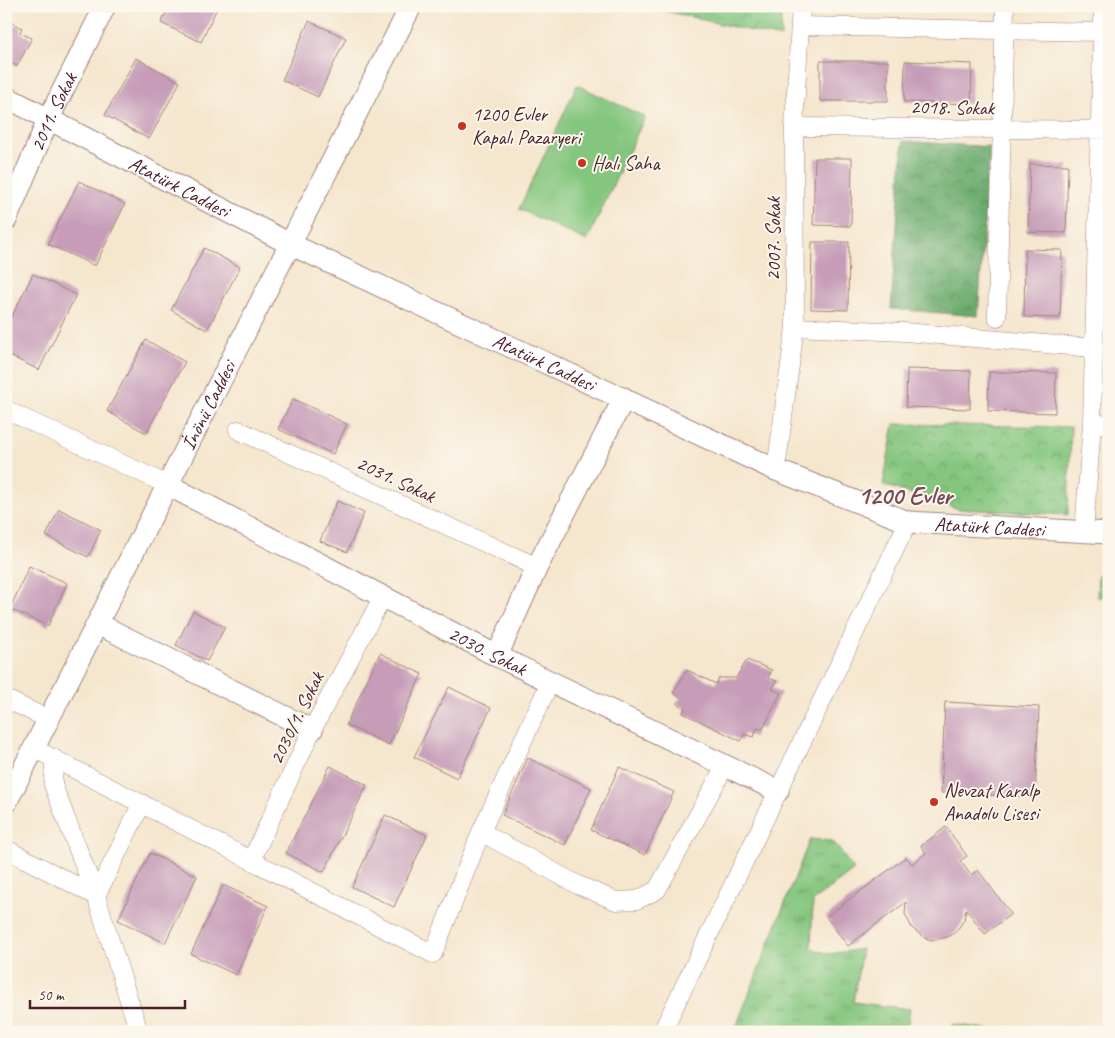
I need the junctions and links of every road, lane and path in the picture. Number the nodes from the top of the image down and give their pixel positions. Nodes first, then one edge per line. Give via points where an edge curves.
1 (105, 6) edge
2 (411, 6) edge
3 (801, 6) edge
4 (1005, 6) edge
5 (1103, 6) edge
6 (800, 26) junction
7 (1004, 30) junction
8 (1102, 32) junction
9 (6, 97) edge
10 (49, 118) junction
11 (794, 127) junction
12 (1003, 129) junction
13 (1104, 130) edge
14 (6, 220) edge
15 (290, 244) junction
16 (997, 317) dead end
17 (795, 327) junction
18 (1093, 348) junction
19 (624, 398) junction
20 (6, 410) edge
21 (1100, 424) edge
22 (238, 430) dead end
23 (776, 470) junction
24 (168, 485) junction
25 (908, 522) junction
26 (1084, 532) junction
27 (1109, 533) edge
28 (537, 567) junction
29 (382, 598) junction
30 (98, 624) junction
31 (497, 656) junction
32 (550, 682) junction
33 (6, 699) edge
34 (50, 720) junction
35 (312, 730) junction
36 (35, 748) junction
37 (54, 758) junction
38 (725, 766) junction
39 (778, 791) junction
40 (6, 803) edge
41 (142, 803) junction
42 (481, 832) junction
43 (6, 849) edge
44 (252, 859) junction
45 (96, 896) junction
46 (139, 1032) edge
47 (662, 1032) edge

1 - 10 street, 2011. Sokak
2 - 15 street, İnönü Caddesi
3 - 6 street, 2007. Sokak
4 - 7 street
5 - 8 street
6 - 7 street
6 - 11 street, 2007. Sokak
7 - 8 street
7 - 12 street
8 - 13 street
9 - 10 street, Atatürk Caddesi
10 - 14 street, 2011. Sokak
10 - 15 street, Atatürk Caddesi
11 - 12 street, 2018. Sokak
11 - 17 street, 2007. Sokak
12 - 13 street, 2018. Sokak
12 - 16 street
13 - 18 street
15 - 19 street, Atatürk Caddesi
15 - 24 street, İnönü Caddesi
17 - 18 street via 905,332
17 - 23 street, 2007. Sokak
18 - 21 street
19 - 23 street, Atatürk Caddesi
19 - 28 street
20 - 24 street
21 - 26 street
22 - 28 street, 2031. Sokak
23 - 25 street, Atatürk Caddesi
24 - 29 street, 2030. Sokak
24 - 30 street, İnönü Caddesi
25 - 26 street, Atatürk Caddesi
25 - 39 street
26 - 27 street, Atatürk Caddesi
28 - 31 street
29 - 31 street, 2030. Sokak
29 - 35 street, 2030/1. Sokak
30 - 34 street, İnönü Caddesi
30 - 35 street
31 - 32 street, 2030. Sokak
32 - 38 street, 2030. Sokak
32 - 42 street
33 - 34 street
34 - 36 street, İnönü Caddesi
35 - 44 street, 2030/1. Sokak
36 - 37 street
36 - 40 street, İnönü Caddesi
37 - 41 street
37 - 45 street via 53,785
38 - 39 street, 2030. Sokak
38 - 42 street via 658,890 637,900 616,901 578,885
39 - 47 street
41 - 44 street
41 - 45 street
42 - 44 street via 433,954
43 - 45 street
45 - 46 street

